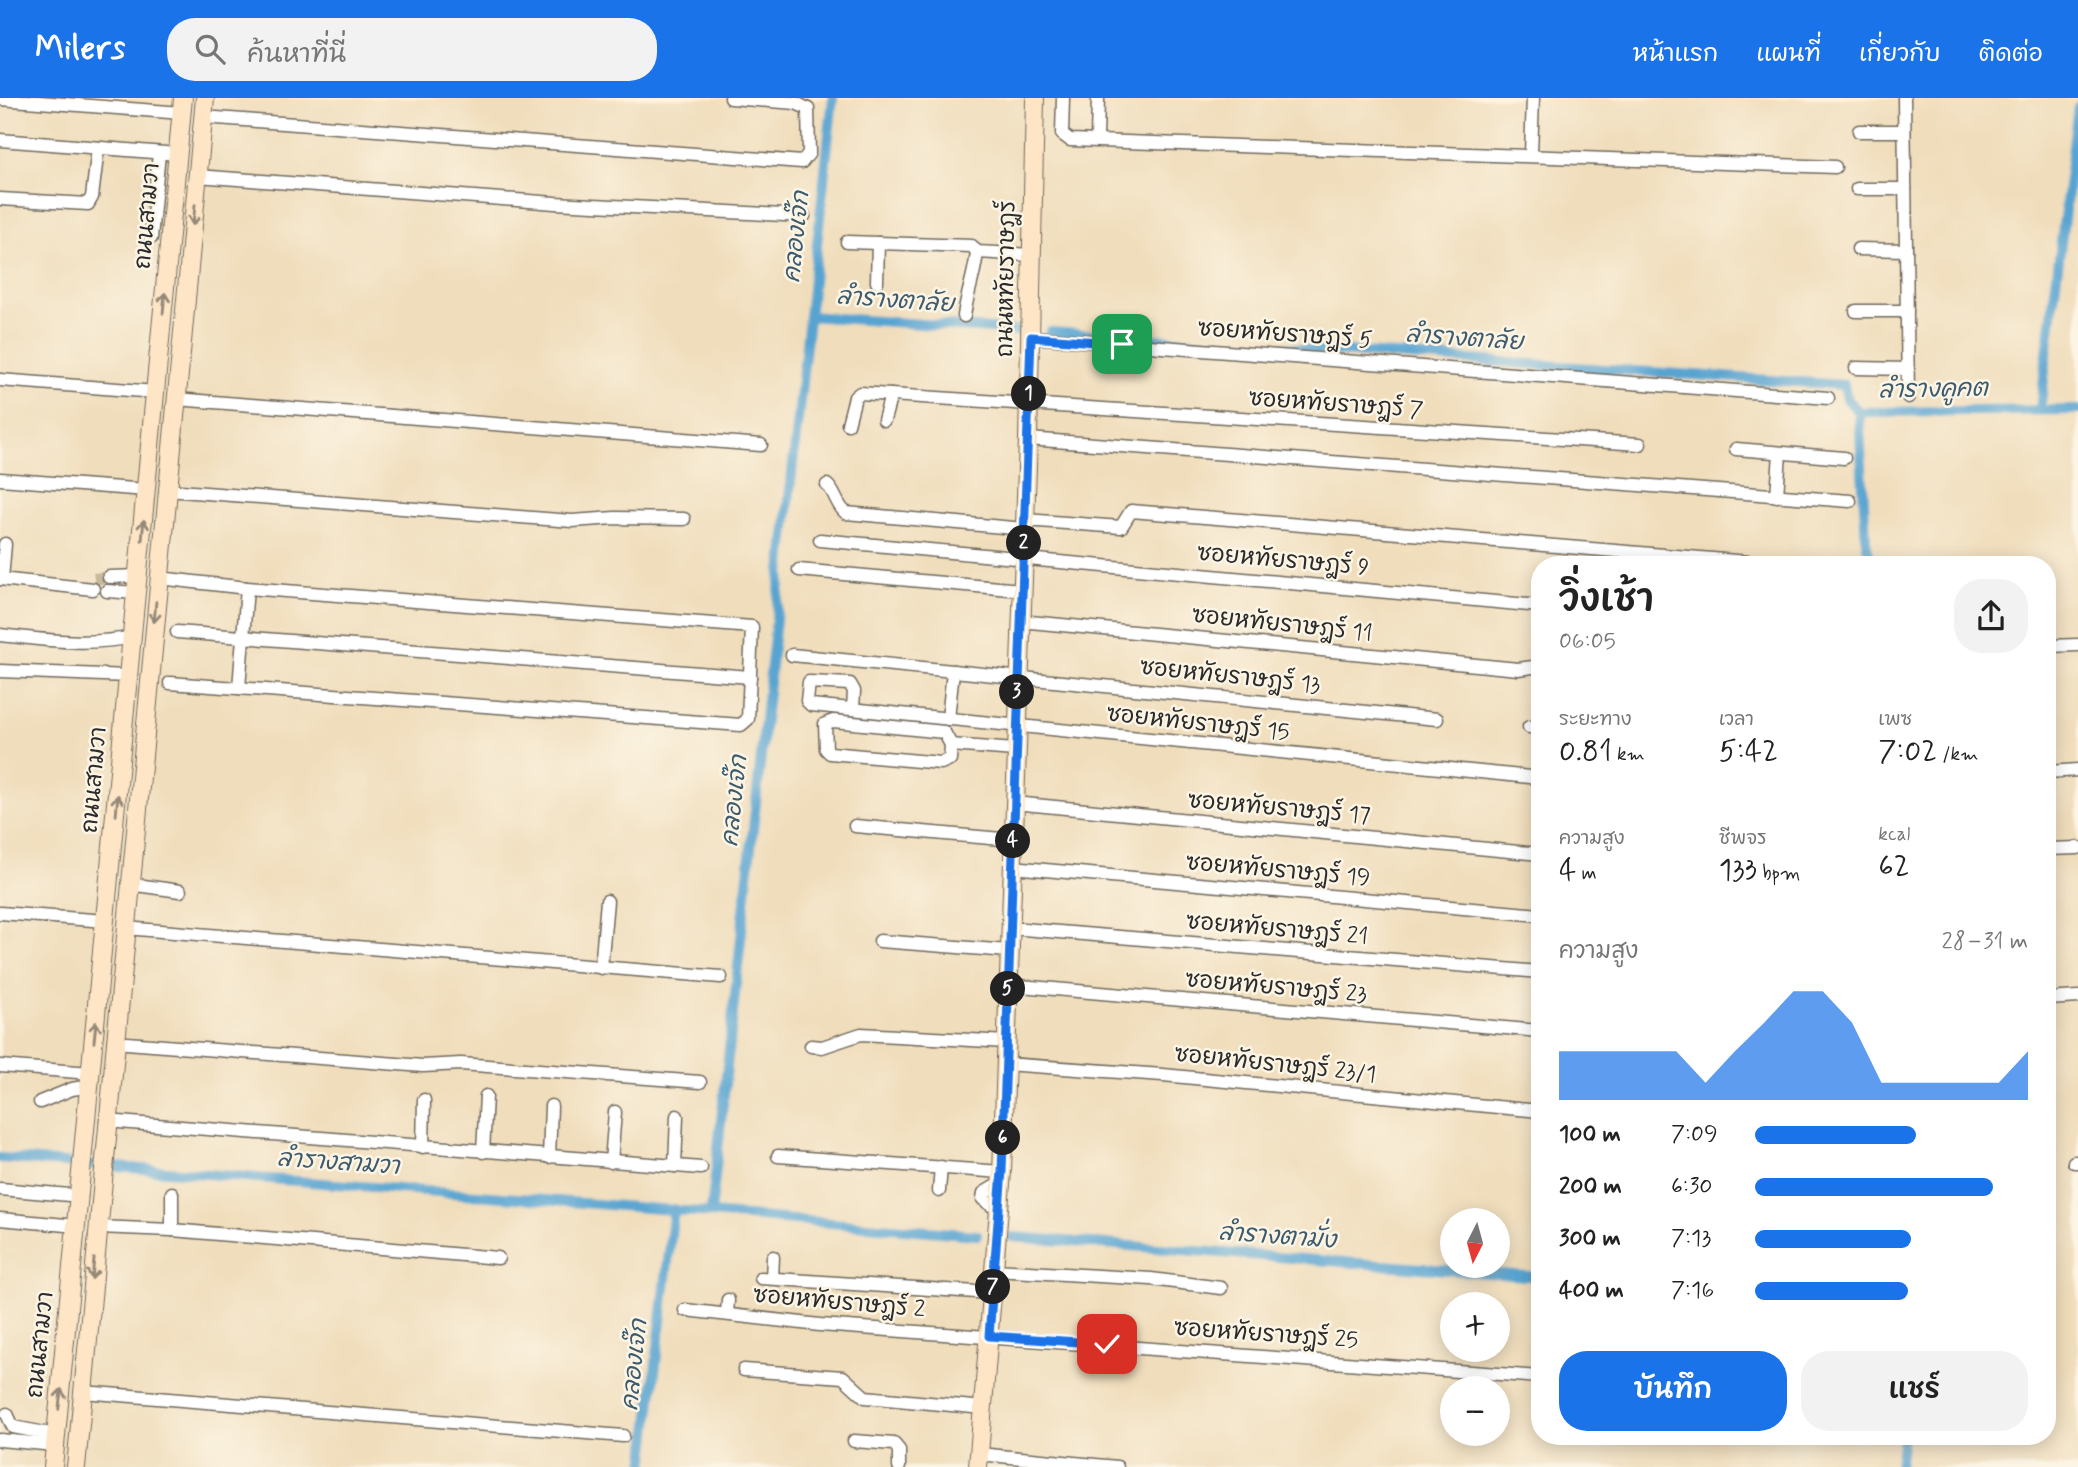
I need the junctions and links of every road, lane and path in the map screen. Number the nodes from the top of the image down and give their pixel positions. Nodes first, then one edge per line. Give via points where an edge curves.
1 (205, 98) edge
2 (731, 98) edge
3 (1035, 98) edge
4 (1063, 98) edge
5 (1098, 98) edge
6 (1532, 98) edge
7 (1904, 98) edge
8 (0, 99) edge
9 (183, 105) edge
10 (203, 117) junction
11 (1858, 131) dead end
12 (1904, 131) junction
13 (0, 140) edge
14 (1097, 140) junction
15 (98, 148) junction
16 (159, 153) junction
17 (178, 153) junction
18 (1531, 154) junction
19 (1835, 167) dead end
20 (197, 176) junction
21 (1857, 189) dead end
22 (1905, 189) junction
23 (0, 199) edge
24 (804, 216) dead end
25 (151, 238) dead end
26 (847, 242) dead end
27 (878, 243) junction
28 (1858, 249) dead end
29 (1906, 250) junction
30 (977, 252) junction
31 (1033, 255) junction
32 (877, 282) dead end
33 (1856, 311) dead end
34 (1907, 311) junction
35 (964, 316) dead end
36 (1031, 337) junction
37 (1856, 368) dead end
38 (1908, 369) junction
39 (0, 380) edge
40 (156, 392) junction
41 (891, 395) junction
42 (1908, 397) dead end
43 (1828, 398) dead end
44 (176, 399) junction
45 (1029, 404) junction
46 (884, 420) dead end
47 (848, 424) dead end
48 (152, 435) junction
49 (172, 438) junction
50 (1028, 439) junction
51 (1640, 444) dead end
52 (761, 446) dead end
53 (1736, 449) dead end
54 (1780, 453) junction
55 (1844, 458) dead end
56 (0, 479) edge
57 (827, 485) dead end
58 (147, 490) junction
59 (167, 490) junction
60 (1777, 496) junction
61 (1850, 501) dead end
62 (684, 519) dead end
63 (1025, 525) junction
64 (820, 540) dead end
65 (5, 544) dead end
66 (1676, 556) edge
67 (1023, 558) junction
68 (799, 570) dead end
69 (159, 578) junction
70 (1, 579) edge
71 (93, 584) tunnel mouth
72 (138, 585) junction
73 (247, 587) junction
74 (1021, 590) junction
75 (1531, 605) edge
76 (1020, 621) junction
77 (177, 632) dead end
78 (0, 635) edge
79 (133, 637) junction
80 (243, 639) junction
81 (2078, 645) edge
82 (2056, 646) edge
83 (792, 655) dead end
84 (1531, 667) edge
85 (0, 671) edge
86 (953, 671) junction
87 (129, 676) junction
88 (750, 677) junction
89 (1018, 677) junction
90 (170, 683) dead end
91 (239, 688) junction
92 (853, 709) dead end
93 (948, 719) junction
94 (1437, 719) dead end
95 (1017, 727) junction
96 (951, 745) junction
97 (1016, 750) junction
98 (2078, 771) edge
99 (2056, 772) edge
100 (1531, 777) edge
101 (1014, 803) junction
102 (855, 826) dead end
103 (1013, 840) junction
104 (2078, 848) edge
105 (2056, 849) edge
106 (1531, 853) edge
107 (1012, 867) junction
108 (129, 884) junction
109 (180, 891) dead end
110 (607, 901) dead end
111 (0, 913) edge
112 (1531, 914) edge
113 (106, 921) junction
114 (125, 928) junction
115 (1011, 928) junction
116 (880, 942) dead end
117 (1009, 951) junction
118 (601, 968) junction
119 (1531, 971) edge
120 (721, 977) dead end
121 (1008, 985) junction
122 (2078, 998) edge
123 (2056, 999) edge
124 (1531, 1030) edge
125 (114, 1042) junction
126 (1007, 1042) junction
127 (811, 1046) dead end
128 (1006, 1064) junction
129 (0, 1066) edge
130 (90, 1079) junction
131 (700, 1082) dead end
132 (486, 1096) dead end
133 (424, 1100) dead end
134 (40, 1102) dead end
135 (551, 1106) dead end
136 (1531, 1110) edge
137 (615, 1112) dead end
138 (677, 1116) dead end
139 (106, 1121) junction
140 (423, 1147) junction
141 (483, 1152) junction
142 (778, 1156) dead end
143 (549, 1157) junction
144 (611, 1162) junction
145 (675, 1166) junction
146 (941, 1167) junction
147 (701, 1168) dead end
148 (1001, 1177) junction
149 (0, 1189) edge
150 (939, 1191) dead end
151 (172, 1193) dead end
152 (81, 1196) junction
153 (0, 1219) edge
154 (77, 1226) junction
155 (97, 1227) junction
156 (172, 1230) junction
157 (773, 1257) dead end
158 (498, 1258) dead end
159 (994, 1270) junction
160 (1222, 1288) dead end
161 (992, 1293) junction
162 (728, 1300) dead end
163 (685, 1310) dead end
164 (727, 1314) junction
165 (67, 1330) junction
166 (86, 1333) junction
167 (989, 1336) junction
168 (744, 1370) dead end
169 (1531, 1376) edge
170 (83, 1392) junction
171 (984, 1408) junction
172 (7, 1414) dead end
173 (623, 1436) dead end
174 (0, 1440) edge
175 (854, 1441) dead end
176 (0, 1447) edge
177 (54, 1450) edge
178 (979, 1461) edge
179 (76, 1467) edge
180 (899, 1467) edge
181 (1117, 1467) edge

1 - 10 street, ถนนสามวา
2 - 10 street via 796,103 808,109 809,153 802,162
3 - 31 street, ถนนหทัยราษฎร์
4 - 14 street via 1064,138
5 - 14 street
6 - 18 street
7 - 12 street
8 - 9 street
9 - 17 street, ถนนสามวา
10 - 20 street, ถนนสามวา
11 - 12 street
12 - 22 street
13 - 15 street
14 - 18 street
15 - 16 street
15 - 23 street via 88,204
16 - 17 street
16 - 25 street
40 -> 17 street, ถนนสามวา
18 - 19 street
20 - 24 street
20 -> 44 street, ถนนสามวา
21 - 22 street
22 - 29 street
26 - 27 street
27 - 30 street via 972,246
27 - 32 street
28 - 29 street
29 - 34 street
30 - 31 street
30 - 35 street
31 - 36 street, ถนนหทัยราษฎร์
33 - 34 street
34 - 38 street
36 - 43 street, ซอยหทัยราษฎร์ 5
36 - 45 street, ถนนหทัยราษฎร์
37 - 38 street
38 - 42 street
39 - 40 street
40 - 48 street, ถนนสามวา
41 - 45 street, ซอยหทัยราษฎร์ 7
41 - 46 street
41 - 47 street, ซอยหทัยราษฎร์ 7 via 857,394
44 - 49 street, ถนนสามวา
44 - 52 street
45 - 50 street, ถนนหทัยราษฎร์
45 - 51 street, ซอยหทัยราษฎร์ 7
48 - 49 street
48 - 58 street, ถนนสามวา
49 - 59 street, ถนนสามวา
50 - 60 street
50 - 63 street, ถนนหทัยราษฎร์
53 - 54 street
54 - 55 street
54 - 60 street
56 - 58 street
57 - 63 street via 846,513
72 -> 58 street, ถนนสามวา
59 - 62 street via 559,521
59 - 69 street, ถนนสามวา
60 - 61 street
63 - 66 street via 1121,527 1131,511
63 - 67 street, ถนนหทัยราษฎร์
64 - 67 street, ซอยหทัยราษฎร์ 9
65 - 70 street
67 - 74 street, ถนนหทัยราษฎร์
67 - 75 street, ซอยหทัยราษฎร์ 9
68 - 74 street
69 - 73 street
69 -> 108 street, ถนนสามวา
70 - 71 street
72 - 72 street via 111,578 110,592
72 - 79 street, ถนนสามวา
73 - 80 street
73 - 88 street via 749,624
74 - 76 street, ถนนหทัยราษฎร์
76 - 84 street, ซอยหทัยราษฎร์ 11
76 - 89 street, ถนนหทัยราษฎร์
77 - 80 street
78 - 79 street via 105,643
79 - 87 street, ถนนสามวา
80 - 88 street
80 - 91 street
81 - 82 street
83 - 86 street, ซอยหทัยราษฎร์ 13
85 - 87 street
86 - 89 street, ซอยหทัยราษฎร์ 13
86 - 93 street
113 -> 87 street, ถนนสามวา
88 - 91 street via 748,719 741,725
89 - 94 street, ซอยหทัยราษฎร์ 13
89 - 95 street, ถนนหทัยราษฎร์
90 - 91 street
92 - 93 street, ซอยหทัยราษฎร์ 15
93 - 95 street, ซอยหทัยราษฎร์ 15
95 - 97 street, ถนนหทัยราษฎร์
95 - 100 street, ซอยหทัยราษฎร์ 15
96 - 96 street via 944,732 928,729 825,724 830,753 941,763 950,759
96 - 97 street
97 - 101 street, ถนนหทัยราษฎร์
98 - 99 street
101 - 103 street, ถนนหทัยราษฎร์
101 - 106 street, ซอยหทัยราษฎร์ 17
102 - 103 street
103 - 107 street, ถนนหทัยราษฎร์
104 - 105 street
107 - 112 street, ซอยหทัยราษฎร์ 19
107 - 115 street, ถนนหทัยราษฎร์
108 - 109 street
108 - 114 street, ถนนสามวา
110 - 118 street
111 - 113 street
130 -> 113 street, ถนนสามวา
114 - 118 street
114 - 125 street, ถนนสามวา
115 - 117 street, ถนนหทัยราษฎร์
115 - 119 street, ซอยหทัยราษฎร์ 21
116 - 117 street
117 - 121 street, ถนนหทัยราษฎร์
118 - 120 street
121 - 124 street, ซอยหทัยราษฎร์ 23
121 - 126 street, ถนนหทัยราษฎร์
122 - 123 street
125 - 131 street
125 - 139 street, ถนนสามวา
126 - 127 street via 861,1034 822,1047
126 - 128 street, ถนนหทัยราษฎร์
128 - 136 street, ซอยหทัยราษฎร์ 23/1
128 - 148 street, ถนนหทัยราษฎร์
129 - 130 street
130 - 134 street
130 - 152 street, ถนนสามวา
132 - 141 street
133 - 140 street
135 - 143 street
137 - 144 street
138 - 145 street
139 - 140 street
139 - 155 street, ถนนสามวา
140 - 141 street
141 - 143 street
142 - 146 street
143 - 144 street
144 - 145 street
145 - 147 street
146 - 148 street
146 - 150 street
148 - 159 street, ถนนหทัยราษฎร์
149 - 152 street
151 - 156 street
152 - 154 street, ถนนสามวา
153 - 154 street
154 - 165 street, ถนนสามวา
155 - 156 street
155 -> 166 street, ถนนสามวา
156 - 158 street
157 - 161 street via 766,1278
159 - 160 street
159 - 161 street, ถนนหทัยราษฎร์
161 - 167 street, ถนนหทัยราษฎร์
162 - 164 street
163 - 164 street, ซอยหทัยราษฎร์ 2
164 - 167 street, ซอยหทัยราษฎร์ 2
165 - 166 street
177 -> 165 street, ถนนสามวา
166 - 170 street, ถนนสามวา
167 - 169 street, ซอยหทัยราษฎร์ 25
167 - 171 street, ถนนหทัยราษฎร์
168 - 171 street via 843,1377 865,1396
170 - 173 street
170 - 179 street, ถนนสามวา
171 - 178 street, ถนนหทัยราษฎร์
172 - 177 street via 13,1427
174 - 177 street
175 - 180 street via 894,1444 899,1450
176 - 177 street
178 - 181 street

